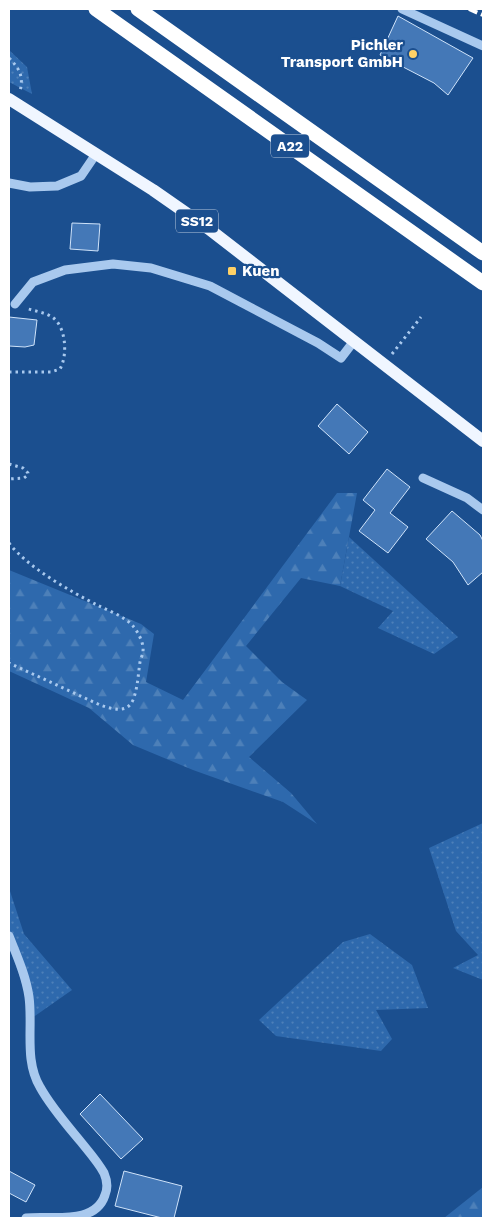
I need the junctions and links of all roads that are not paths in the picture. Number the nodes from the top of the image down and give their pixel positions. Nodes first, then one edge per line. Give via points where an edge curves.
1 (96, 9) edge
2 (138, 9) edge
3 (402, 9) edge
4 (483, 46) edge
5 (13, 101) edge
6 (96, 154) junction
7 (9, 183) edge
8 (483, 253) edge
9 (483, 283) edge
10 (15, 304) road end
11 (354, 341) junction
12 (483, 441) edge
13 (423, 478) dead end
14 (483, 510) edge
15 (9, 936) edge
16 (26, 1218) edge

1 - 9 highway, A22
2 - 8 highway, A22
3 - 4 street
5 - 6 main road, SS12
6 - 7 street via 81,176 57,186 30,187
6 - 11 main road, SS12 via 208,229
10 - 11 street via 33,282 65,270 113,264 151,268 210,286 341,358
11 - 12 main road, SS12
13 - 14 street via 467,498
15 - 16 street via 21,965 29,998 32,1068 39,1086 98,1163 107,1184 106,1195 92,1212 78,1216

